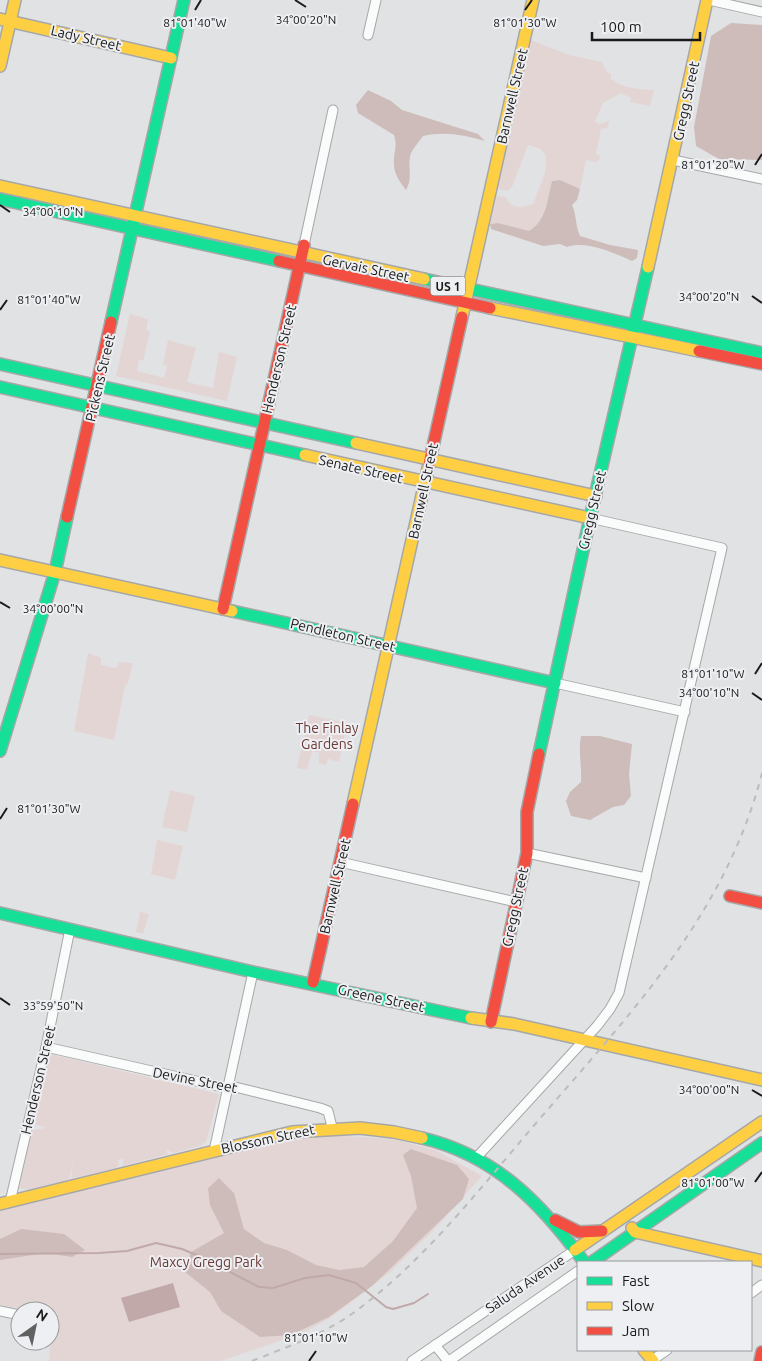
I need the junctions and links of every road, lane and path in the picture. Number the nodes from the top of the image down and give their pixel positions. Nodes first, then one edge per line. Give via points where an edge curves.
1 (15, 0) edge
2 (184, 0) edge
3 (376, 0) edge
4 (533, 0) edge
5 (708, 0) edge
6 (762, 12) edge
7 (5, 20) edge
8 (368, 35) dead end
9 (171, 58) junction
10 (0, 66) edge
11 (333, 110) dead end
12 (674, 160) junction
13 (762, 179) edge
14 (0, 186) edge
15 (0, 198) edge
16 (134, 223) junction
17 (303, 249) junction
18 (300, 266) junction
19 (468, 290) junction
20 (466, 303) junction
21 (635, 326) junction
22 (632, 339) junction
23 (762, 353) edge
24 (0, 364) edge
25 (762, 364) edge
26 (98, 386) junction
27 (0, 387) edge
28 (177, 404) junction
29 (93, 409) junction
30 (264, 424) junction
31 (172, 426) junction
32 (344, 442) junction
33 (259, 446) junction
34 (430, 460) junction
35 (340, 464) junction
36 (425, 483) junction
37 (596, 496) junction
38 (590, 518) junction
39 (0, 560) edge
40 (55, 572) junction
41 (223, 609) junction
42 (389, 646) junction
43 (555, 683) junction
44 (685, 712) junction
45 (0, 752) edge
46 (527, 853) junction
47 (340, 862) junction
48 (646, 878) junction
49 (730, 896) dead end
50 (516, 902) junction
51 (762, 903) edge
52 (0, 913) edge
53 (70, 929) junction
54 (253, 972) junction
55 (313, 982) junction
56 (491, 1022) junction
57 (585, 1039) junction
58 (46, 1047) junction
59 (762, 1080) edge
60 (227, 1088) junction
61 (762, 1122) edge
62 (332, 1127) junction
63 (762, 1143) edge
64 (214, 1151) junction
65 (476, 1158) junction
66 (5, 1203) edge
67 (550, 1217) junction
68 (624, 1218) junction
69 (604, 1230) junction
70 (635, 1232) junction
71 (575, 1250) junction
72 (583, 1261) edge
73 (593, 1261) edge
74 (762, 1261) edge
75 (577, 1273) edge
76 (435, 1345) junction
77 (666, 1351) edge
78 (762, 1352) edge
79 (412, 1361) edge
80 (448, 1361) edge
81 (652, 1361) edge
82 (760, 1361) edge

1 - 7 street
2 - 9 street, Pickens Street
3 - 8 street
4 - 19 street, Barnwell Street
5 - 6 street
5 - 12 street, Gregg Street
7 - 9 street, Lady Street
7 - 10 street
9 - 16 street, Pickens Street
11 - 17 street, Henderson Street
12 - 13 street
12 - 21 street, Gregg Street
14 - 16 street, Gervais Street / US 1
15 - 16 street, Gervais Street
16 - 17 street, Gervais Street / US 1
16 - 18 street, Gervais Street
16 - 26 street, Pickens Street
17 - 18 street, Henderson Street
17 - 19 street, Gervais Street / US 1
18 - 20 street, Gervais Street
18 - 30 street, Henderson Street
19 - 20 street, Barnwell Street
19 - 21 street, Gervais Street / US 1
20 - 22 street, Gervais Street
20 - 34 street, Barnwell Street
21 - 22 street, Gregg Street
21 - 23 street, Gervais Street / US 1
22 - 25 street, Gervais Street
22 - 37 street, Gregg Street
24 - 26 street, Senate Street
26 - 28 street, Senate Street
26 - 29 street, Pickens Street
27 - 29 street, Senate Street
28 - 30 street, Senate Street
28 - 31 street
29 - 31 street, Senate Street
29 - 40 street, Pickens Street
30 - 32 street, Senate Street
30 - 33 street, Henderson Street
31 - 33 street, Senate Street
32 - 34 street, Senate Street
32 - 35 street
33 - 35 street, Senate Street
33 - 41 street, Henderson Street
34 - 36 street, Barnwell Street
34 - 37 street, Senate Street
35 - 36 street, Senate Street
36 - 38 street, Senate Street
36 - 42 street, Barnwell Street
37 - 38 street, Gregg Street
38 - 43 street, Gregg Street
38 - 44 street, Senate Street via 722,548
39 - 40 street, Pendleton Street
40 - 41 street, Pendleton Street
40 - 45 street, Pickens Street
41 - 42 street, Pendleton Street
42 - 43 street, Pendleton Street
42 - 47 street, Barnwell Street
43 - 44 street, Pendleton Street
43 - 46 street, Gregg Street via 527,812
44 - 48 street
46 - 48 street
46 - 50 street, Gregg Street
47 - 50 street
47 - 55 street, Barnwell Street
48 - 57 street via 619,992 610,1010
49 - 51 street
50 - 56 street, Gregg Street
52 - 53 street, Greene Street
53 - 54 street, Greene Street
53 - 58 street, Henderson Street
54 - 55 street, Greene Street
54 - 60 street
55 - 56 street, Greene Street
56 - 57 street, Greene Street via 501,1021
57 - 59 street, Greene Street
57 - 65 street
58 - 60 street, Devine Street
58 - 66 street, Henderson Street
60 - 62 street, Devine Street via 235,1087 328,1111
60 - 64 street
61 - 68 street, Saluda Avenue
62 - 64 street, Blossom Street via 292,1132
62 - 65 street, Blossom Street via 399,1132 438,1142
63 - 70 street
64 - 66 street, Blossom Street
65 - 67 street, Blossom Street via 517,1185
67 - 69 street via 579,1232
67 - 71 street, Blossom Street
68 - 69 street, Saluda Avenue
68 - 70 street
69 - 71 street, Saluda Avenue
70 - 73 street
70 - 74 street
71 - 72 street, Blossom Street
71 - 76 street, Saluda Avenue
75 - 80 street, Saluda Avenue
76 - 79 street, Saluda Avenue
76 - 80 street
77 - 81 street
78 - 82 street

